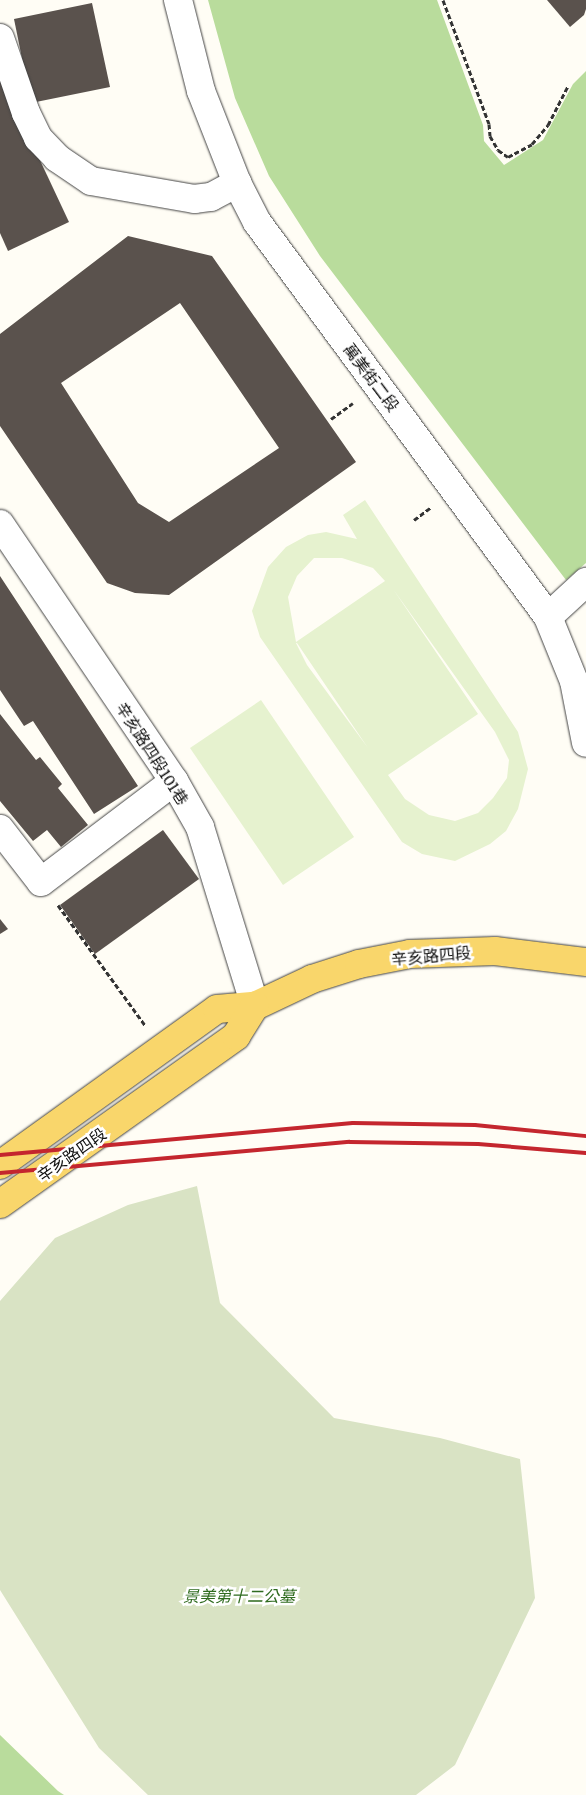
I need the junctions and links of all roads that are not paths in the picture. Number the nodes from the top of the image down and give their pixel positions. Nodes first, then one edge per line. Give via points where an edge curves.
1 (178, 0) edge
2 (0, 38) edge
3 (237, 183) junction
4 (0, 524) edge
5 (586, 582) edge
6 (548, 616) junction
7 (586, 743) edge
8 (174, 781) junction
9 (0, 829) edge
10 (586, 962) edge
11 (255, 1006) junction
12 (0, 1165) edge
13 (0, 1204) edge

1 - 3 street, 萬美街二段 via 201,92
2 - 3 street via 38,138 57,158 91,181 194,199 211,197
3 - 6 street, 萬美街二段 via 267,237
4 - 8 street, 辛亥路四段101巷
5 - 6 street
6 - 7 street, 萬美街二段 via 574,680
8 - 9 street via 41,882
8 - 11 street, 辛亥路四段101巷 via 200,827 213,860
10 - 11 main road, 辛亥路四段 via 495,951 410,954 359,964 312,979
11 - 12 main road, 辛亥路四段 via 217,1009
11 - 13 main road, 辛亥路四段 via 236,1036

